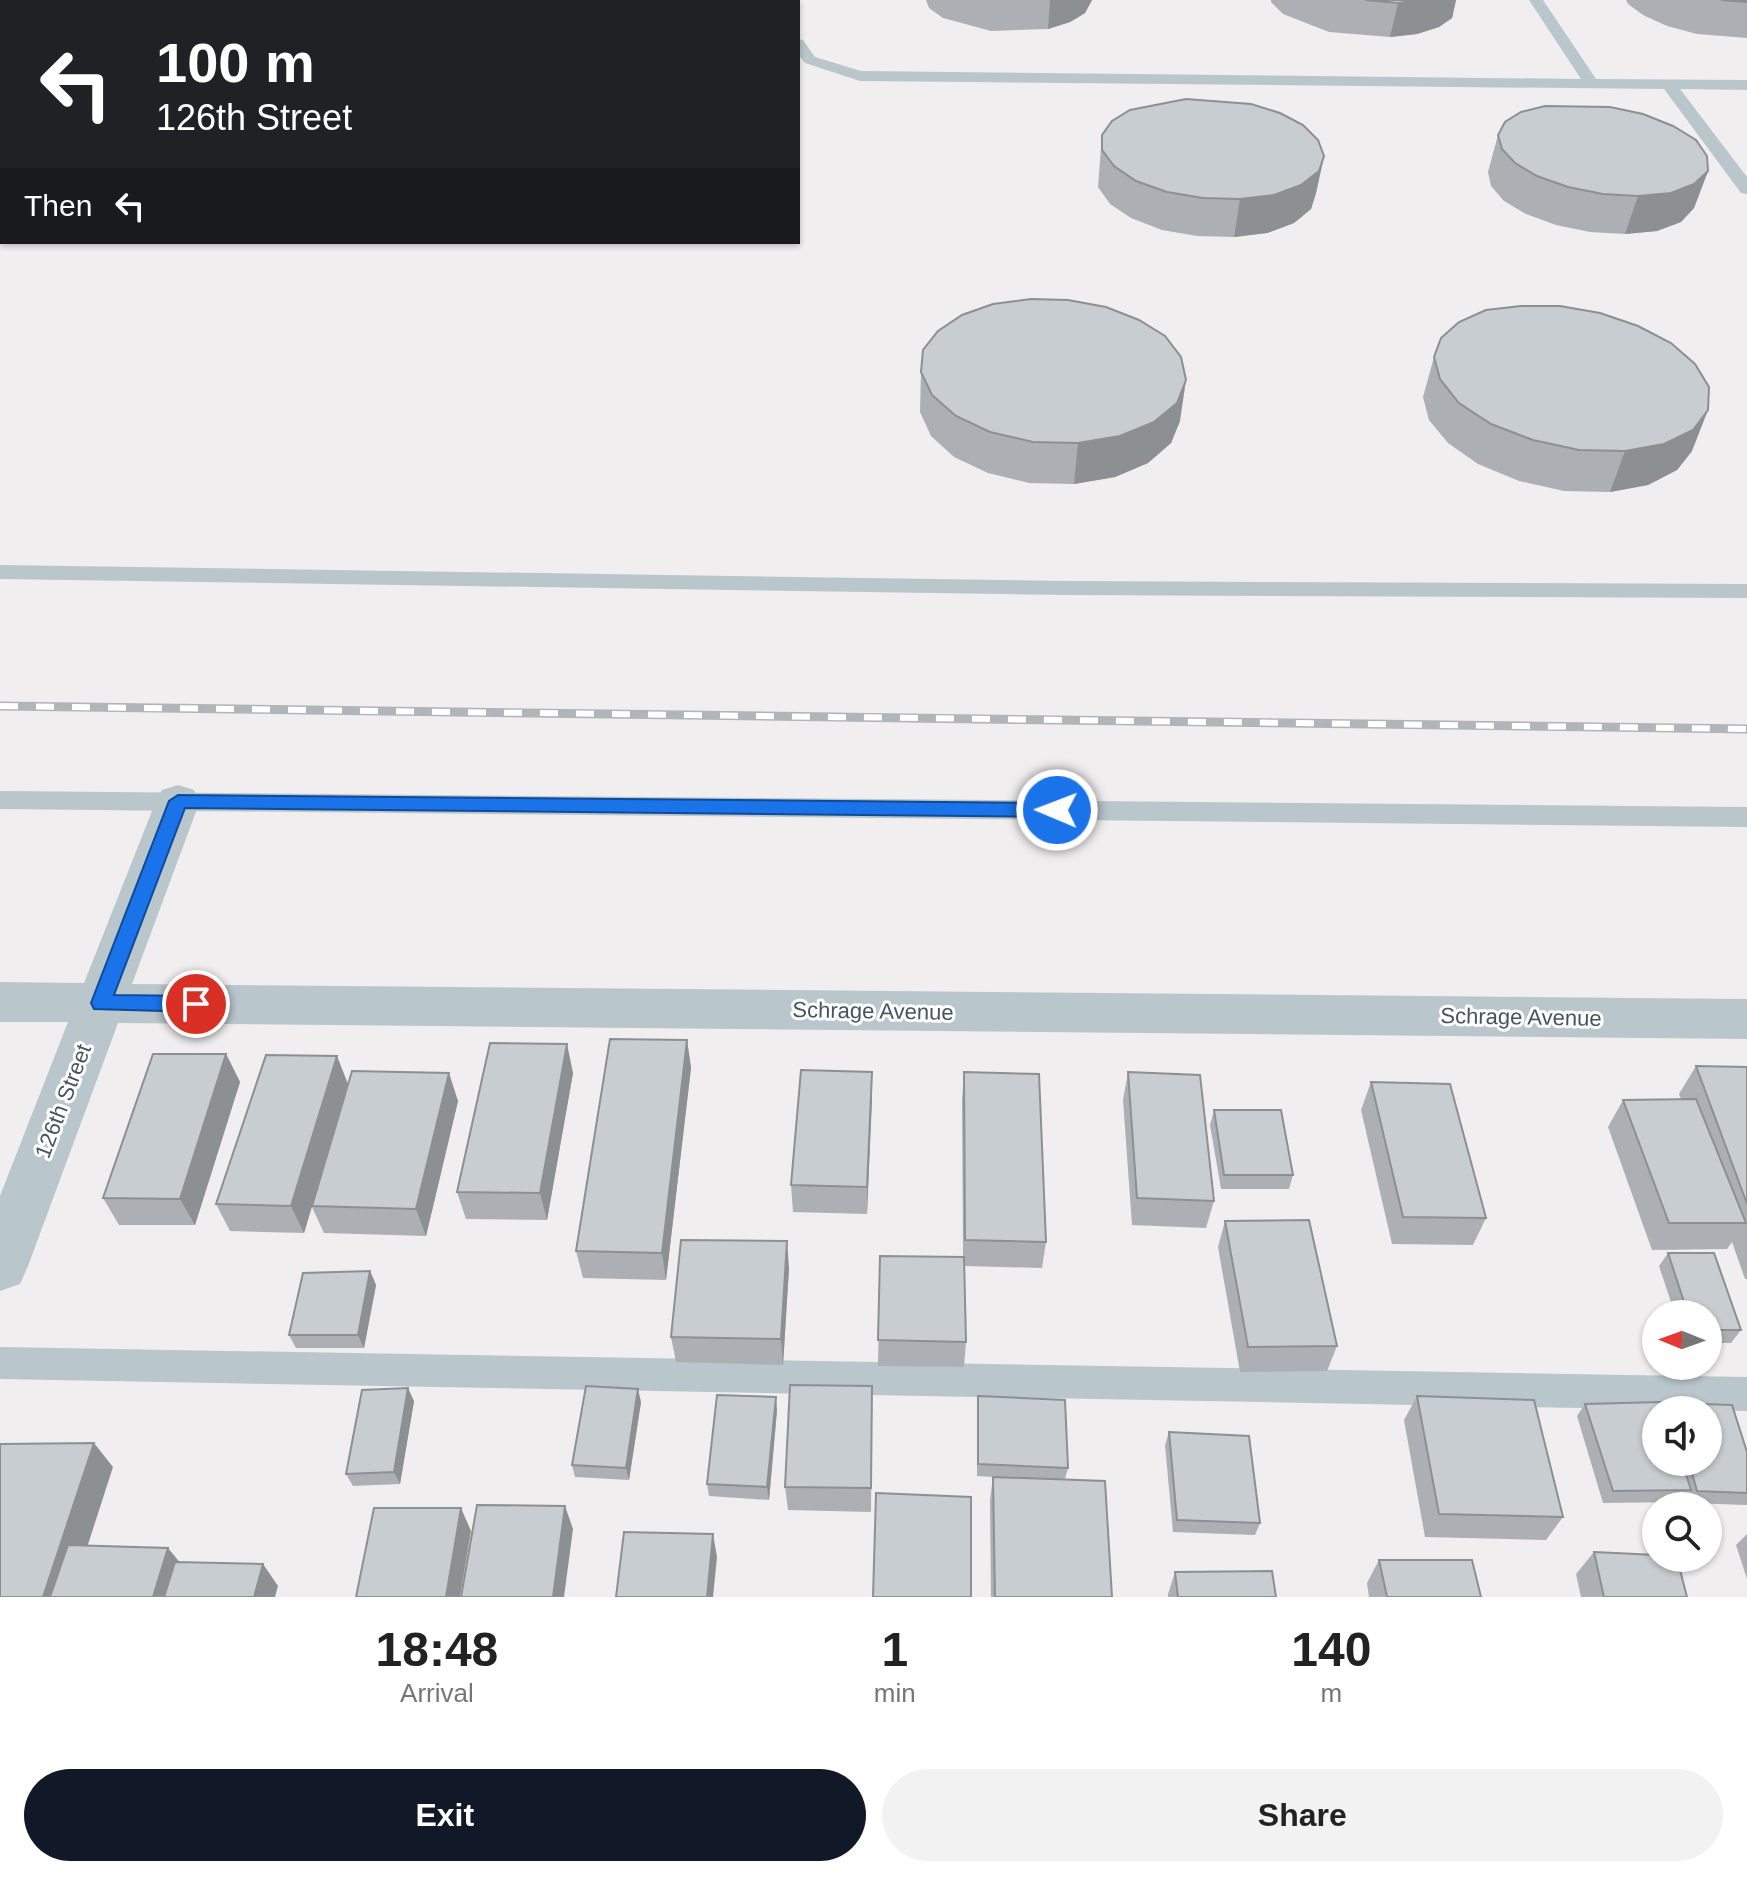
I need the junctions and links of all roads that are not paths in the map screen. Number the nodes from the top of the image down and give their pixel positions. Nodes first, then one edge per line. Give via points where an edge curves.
1 (1536, 0) edge
2 (800, 46) edge
3 (1592, 84) junction
4 (1669, 85) junction
5 (1747, 85) edge
6 (1747, 189) edge
7 (0, 572) edge
8 (1747, 591) edge
9 (0, 800) edge
10 (178, 801) junction
11 (1747, 817) edge
12 (0, 1002) edge
13 (101, 1003) junction
14 (1747, 1019) edge
15 (0, 1266) edge
16 (0, 1363) edge
17 (1747, 1394) edge

1 - 3 lane
2 - 3 lane via 810,60 860,76
3 - 4 lane
4 - 5 lane
4 - 6 lane
7 - 8 lane via 1070,588
9 - 10 lane
10 - 11 lane
10 - 13 street, 126th Street
12 - 13 street, Schrage Avenue
13 - 14 street, Schrage Avenue
13 - 15 street, 126th Street
16 - 17 lane

